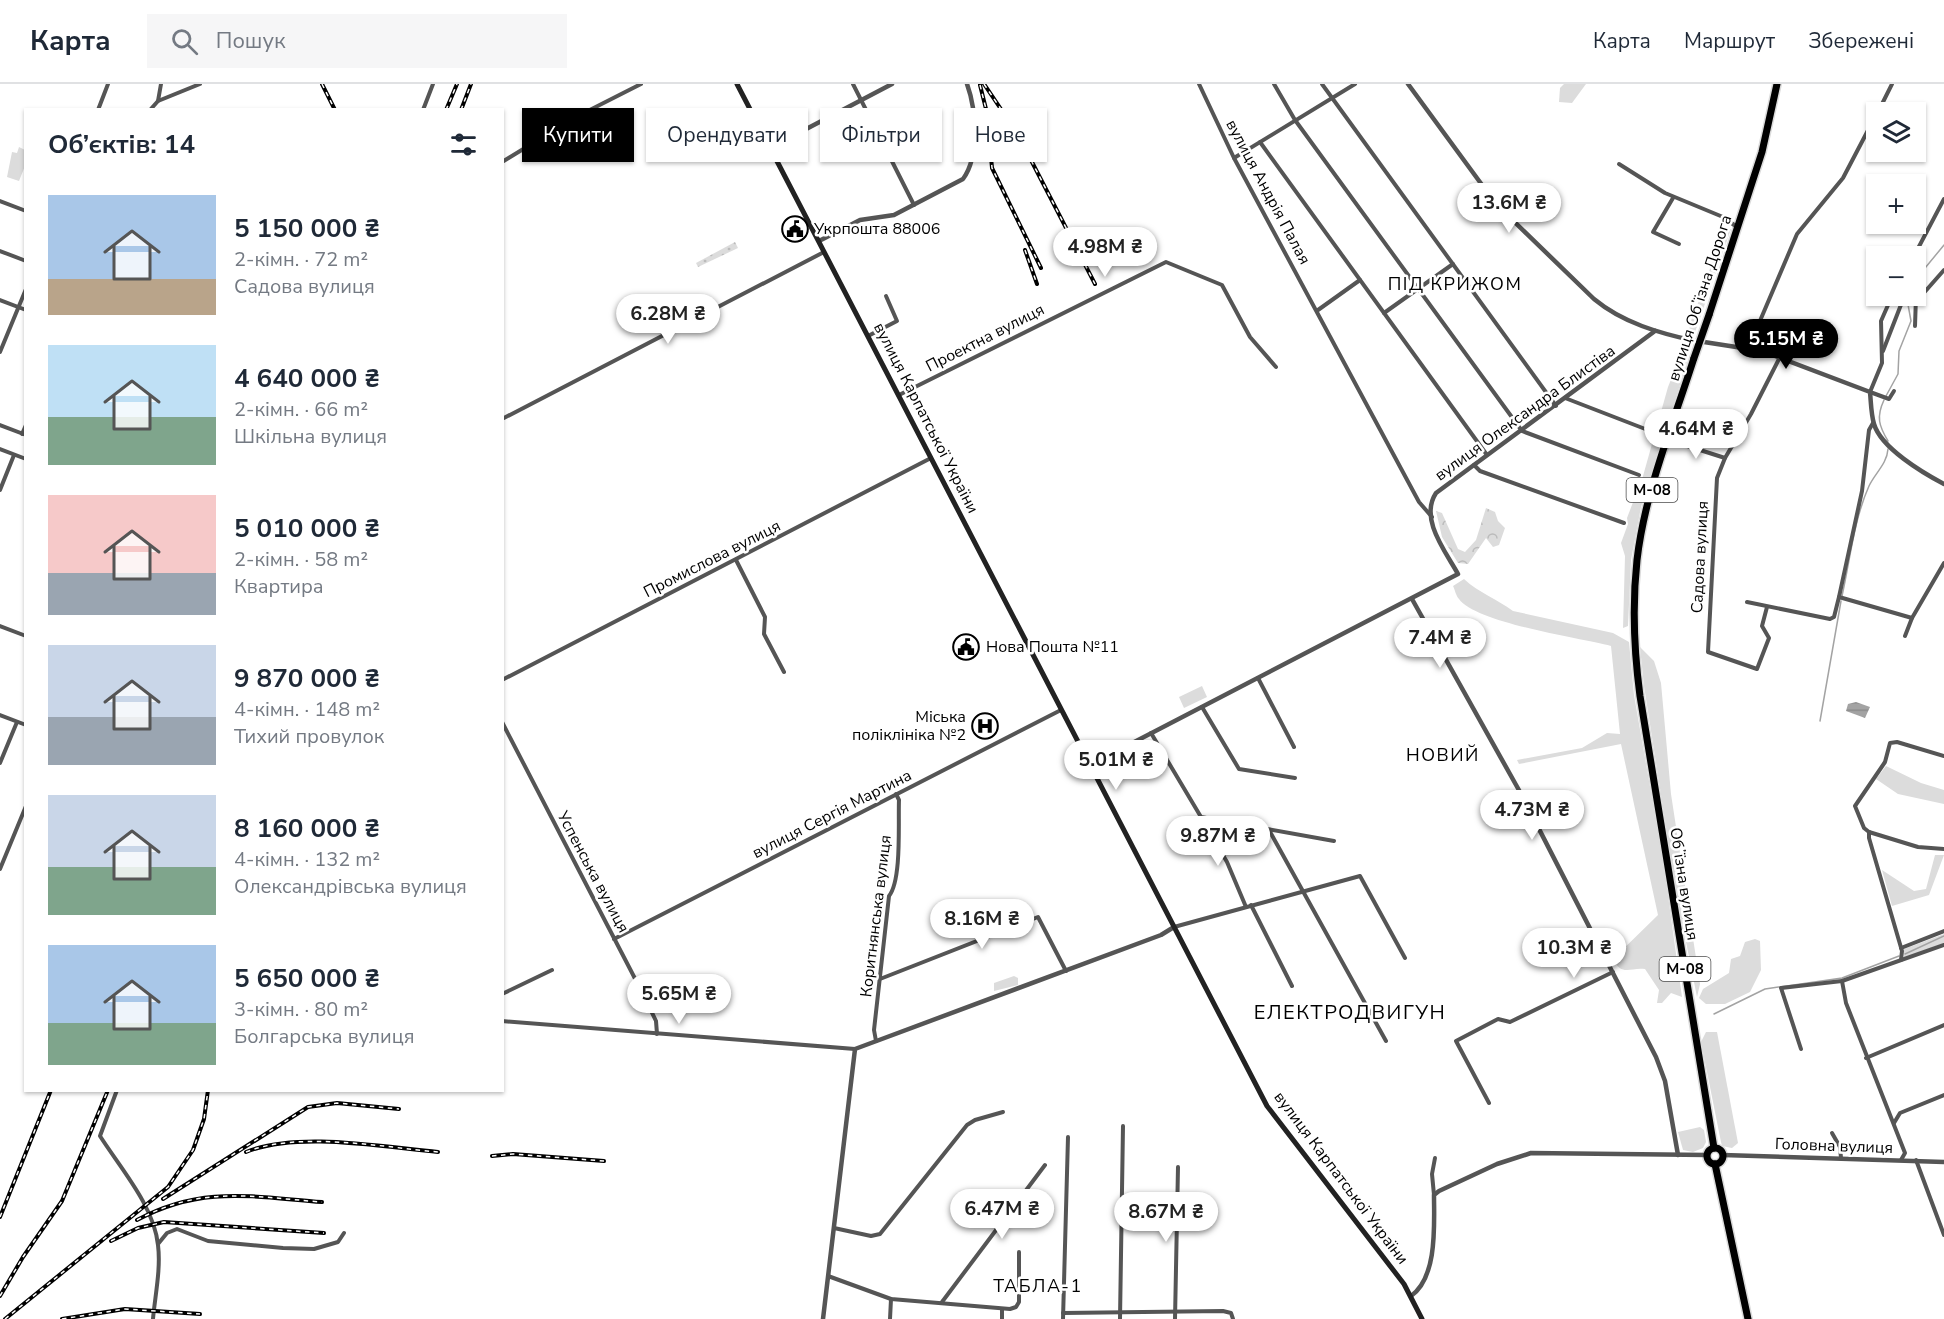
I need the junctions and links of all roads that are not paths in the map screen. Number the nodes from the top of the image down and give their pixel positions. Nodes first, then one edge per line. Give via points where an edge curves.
1 (108, 84) edge
2 (161, 84) edge
3 (200, 84) edge
4 (433, 84) edge
5 (641, 84) edge
6 (737, 84) edge
7 (853, 84) edge
8 (892, 84) edge
9 (967, 84) edge
10 (1199, 84) edge
11 (1274, 84) edge
12 (1322, 84) edge
13 (1355, 84) edge
14 (1408, 84) edge
15 (1777, 84) edge
16 (1892, 84) edge
17 (1331, 99) junction
18 (861, 100) junction
19 (158, 101) junction
20 (1883, 102) edge
21 (99, 108) edge
22 (152, 108) edge
23 (424, 108) edge
24 (749, 108) edge
25 (1295, 120) junction
26 (808, 128) edge
27 (1866, 134) edge
28 (1260, 142) junction
29 (1234, 158) junction
30 (504, 161) edge
31 (777, 162) edge
32 (1619, 164) dead end
33 (1673, 198) junction
34 (1944, 199) edge
35 (0, 201) edge
36 (914, 205) junction
37 (24, 210) edge
38 (1738, 228) junction
39 (819, 241) junction
40 (1679, 244) dead end
41 (1919, 246) edge
42 (0, 251) edge
43 (824, 251) junction
44 (24, 260) edge
45 (1453, 264) junction
46 (1944, 270) edge
47 (1360, 280) junction
48 (1418, 288) junction
49 (1926, 291) edge
50 (24, 294) edge
51 (886, 296) dead end
52 (0, 300) edge
53 (1888, 306) edge
54 (1900, 306) edge
55 (1916, 306) edge
56 (18, 307) junction
57 (24, 309) edge
58 (1318, 310) junction
59 (1384, 313) junction
60 (1915, 326) dead end
61 (1655, 332) junction
62 (868, 336) junction
63 (1695, 341) dead end
64 (1704, 342) dead end
65 (1748, 349) junction
66 (1882, 351) junction
67 (0, 352) edge
68 (1780, 357) junction
69 (1276, 367) dead end
70 (1894, 391) dead end
71 (1870, 392) junction
72 (898, 396) junction
73 (1565, 398) junction
74 (1556, 406) junction
75 (504, 418) edge
76 (1873, 423) junction
77 (0, 425) edge
78 (1522, 431) junction
79 (1653, 432) dead end
80 (24, 435) edge
81 (1675, 442) dead end
82 (0, 449) edge
83 (14, 455) junction
84 (1487, 455) junction
85 (24, 458) edge
86 (931, 458) junction
87 (1725, 458) junction
88 (1474, 465) junction
89 (1639, 475) dead end
90 (1944, 484) edge
91 (0, 490) edge
92 (1432, 518) junction
93 (1624, 523) dead end
94 (736, 560) junction
95 (1944, 563) edge
96 (1839, 597) junction
97 (1412, 599) junction
98 (1747, 602) dead end
99 (1767, 606) junction
100 (1912, 618) junction
101 (0, 626) edge
102 (24, 635) edge
103 (1905, 636) dead end
104 (1636, 660) joint
105 (784, 672) dead end
106 (1258, 678) junction
107 (504, 679) edge
108 (1202, 707) junction
109 (1061, 710) junction
110 (0, 715) edge
111 (17, 722) junction
112 (24, 724) edge
113 (504, 726) edge
114 (1151, 733) junction
115 (1294, 747) dead end
116 (1944, 756) edge
117 (0, 763) edge
118 (1090, 765) junction
119 (1295, 778) dead end
120 (896, 794) junction
121 (24, 811) edge
122 (1201, 818) junction
123 (1269, 830) junction
124 (1869, 832) junction
125 (1334, 841) dead end
126 (1944, 849) edge
127 (0, 869) edge
128 (1301, 891) junction
129 (1251, 905) junction
130 (1246, 907) junction
131 (1174, 927) junction
132 (1944, 931) edge
133 (614, 939) junction
134 (1944, 945) edge
135 (1901, 948) junction
136 (1405, 958) dead end
137 (1901, 960) junction
138 (552, 970) dead end
139 (1066, 971) junction
140 (1613, 972) junction
141 (880, 979) junction
142 (1842, 981) junction
143 (1292, 986) dead end
144 (504, 993) edge
145 (504, 1021) edge
146 (1944, 1025) edge
147 (657, 1034) junction
148 (876, 1041) junction
149 (1386, 1041) dead end
150 (855, 1049) junction
151 (1801, 1049) dead end
152 (1866, 1058) junction
153 (116, 1092) edge
154 (1944, 1095) edge
155 (1489, 1103) dead end
156 (1003, 1112) dead end
157 (1893, 1124) junction
158 (1123, 1126) dead end
159 (1832, 1133) dead end
160 (1068, 1137) dead end
161 (1714, 1148) junction
162 (1678, 1155) junction
163 (1707, 1155) junction
164 (1723, 1155) junction
165 (1435, 1158) dead end
166 (1841, 1158) junction
167 (1901, 1160) junction
168 (1916, 1160) junction
169 (1944, 1162) edge
170 (1715, 1164) junction
171 (1045, 1165) dead end
172 (1178, 1167) dead end
173 (1434, 1195) junction
174 (834, 1228) junction
175 (344, 1233) dead end
176 (1944, 1235) edge
177 (158, 1244) junction
178 (1019, 1252) dead end
179 (828, 1276) junction
180 (1410, 1293) junction
181 (891, 1299) junction
182 (942, 1302) junction
183 (1002, 1310) junction
184 (1175, 1311) junction
185 (1063, 1313) junction
186 (1120, 1316) edge
187 (1233, 1317) edge
188 (153, 1319) edge
189 (823, 1319) edge
190 (890, 1319) edge
191 (1002, 1319) edge
192 (1063, 1319) edge
193 (1175, 1319) edge
194 (1422, 1319) edge
195 (1748, 1319) edge

1 - 21 street
2 - 19 street
3 - 19 street
4 - 23 street
5 - 30 street via 574,118
6 - 24 main road, вулиця Карпатської України
7 - 18 street
8 - 18 street
9 - 36 street via 975,117 968,170 963,179
10 - 29 street, вулиця Андрія Палая
11 - 25 street
12 - 17 street
13 - 17 street
14 - 61 street via 1512,221 1602,306
15 - 38 highway, вулиця Обʼїзна Дорога / М-08 via 1762,152
16 - 20 street
17 - 25 street
17 - 45 street
18 - 26 street
18 - 36 street
19 - 22 street
25 - 28 street
25 - 48 street
27 - 65 street via 1839,184 1797,234
28 - 29 street
28 - 47 street
29 - 58 street, вулиця Андрія Палая
31 - 39 main road, вулиця Карпатської України
32 - 33 street
33 - 38 street via 1723,217
33 - 40 street via 1653,232
34 - 41 street
35 - 37 street
36 - 39 street via 894,215 861,220
38 - 104 highway, вулиця Обʼїзна Дорога / М-08, bridge via 1645,518 1637,559
39 - 43 main road, вулиця Карпатської України
42 - 44 street
43 - 62 main road, вулиця Карпатської України
43 - 75 street
45 - 48 street
45 - 74 street
46 - 49 street
47 - 58 street
47 - 59 street
48 - 59 street
48 - 78 street
50 - 56 street
51 - 62 street via 897,321
52 - 56 street
53 - 66 street via 1880,328
54 - 66 street
55 - 60 street
56 - 57 street
56 - 67 street
58 - 92 street, вулиця Андрія Палая via 1419,502
59 - 84 street
61 - 63 street
61 - 73 street, вулиця Олександра Блистіва
62 - 72 main road, вулиця Карпатської України
64 - 65 street
65 - 68 street
66 - 71 street via 1880,370
68 - 71 street
68 - 87 street, Садова вулиця
69 - 72 street, Проектна вулиця via 1250,337 1222,285 1166,262
70 - 71 street via 1889,399
71 - 76 street
72 - 86 main road, вулиця Карпатської України
73 - 74 street, вулиця Олександра Блистіва
73 - 79 street
74 - 78 street, вулиця Олександра Блистіва
76 - 90 street via 1890,447
76 - 96 street
77 - 80 street
78 - 84 street, вулиця Олександра Блистіва
78 - 89 street
81 - 87 street
82 - 83 street
83 - 85 street
83 - 91 street
84 - 88 street, вулиця Олександра Блистіва
86 - 94 street, Промислова вулиця
86 - 109 main road, вулиця Карпатської України
87 - 99 street, Садова вулиця via 1716,482 1708,652 1757,669 1769,638 1762,626
88 - 92 street, вулиця Олександра Блистіва via 1436,493
88 - 93 street via 1480,471
92 - 97 street via 1436,535 1458,574
94 - 105 street via 765,616 764,634
94 - 107 street, Промислова вулиця
95 - 100 street
96 - 99 street via 1830,619
96 - 100 street
97 - 106 street
97 - 140 street via 1520,792
98 - 99 street
100 - 103 street
101 - 102 street
104 - 161 highway, Обʼїзна вулиця / М-08
106 - 108 street
106 - 115 street
108 - 114 street
108 - 119 street via 1239,769
109 - 118 main road, вулиця Карпатської України
109 - 120 street, вулиця Сергія Мартина
110 - 111 street
111 - 112 street
111 - 117 street
113 - 133 street, Успенська вулиця
114 - 118 street
114 - 122 street
116 - 124 street via 1890,743 1885,762 1855,806
118 - 131 main road, вулиця Карпатської України
120 - 133 street, вулиця Сергія Мартина
120 - 141 street, Коритнянська вулиця via 897,857
121 - 127 street
122 - 123 street
122 - 130 street via 1227,862
123 - 125 street
123 - 128 street
124 - 126 street
124 - 135 street
128 - 129 street
128 - 136 street via 1360,876
128 - 149 street
129 - 130 street
129 - 143 street
130 - 131 street
131 - 139 street
131 - 180 main road, вулиця Карпатської України via 1276,1120
132 - 135 street
133 - 147 street, Успенська вулиця via 656,1021
134 - 137 street
135 - 137 street
137 - 142 street
138 - 144 street
139 - 141 street via 1038,917
139 - 148 street
140 - 155 street via 1510,1022 1498,1019 1456,1041
140 - 162 street via 1665,1081
141 - 148 street, Коритнянська вулиця
142 - 151 street via 1781,988
142 - 152 street
145 - 147 street
146 - 152 street
147 - 150 street
148 - 150 street
150 - 174 street
152 - 157 street
153 - 177 street via 100,1136 145,1206
154 - 157 street via 1900,1113
156 - 174 street via 967,1125 880,1234 871,1236
157 - 167 street via 1905,1153
158 - 186 street
159 - 166 street
160 - 185 street
161 - 163 highway
161 - 164 highway
162 - 163 street
162 - 173 street via 1520,1155
163 - 170 highway
164 - 166 street, Головна вулиця
164 - 170 highway
165 - 173 street
166 - 167 street, Головна вулиця
167 - 168 street, Головна вулиця
168 - 169 street, Головна вулиця
168 - 176 street
170 - 195 highway
171 - 182 street
172 - 184 street
173 - 180 street via 1433,1251 1418,1290
174 - 179 street
175 - 177 street via 338,1242 314,1249 208,1241 177,1229 167,1233
177 - 188 street
178 - 183 street via 1018,1302 1016,1307
179 - 181 street
179 - 189 street
180 - 194 main road, вулиця Карпатської України
181 - 182 street
181 - 190 street
182 - 183 street
183 - 191 street
184 - 186 street
184 - 187 street via 1223,1311
184 - 193 street
185 - 186 street
185 - 192 street

